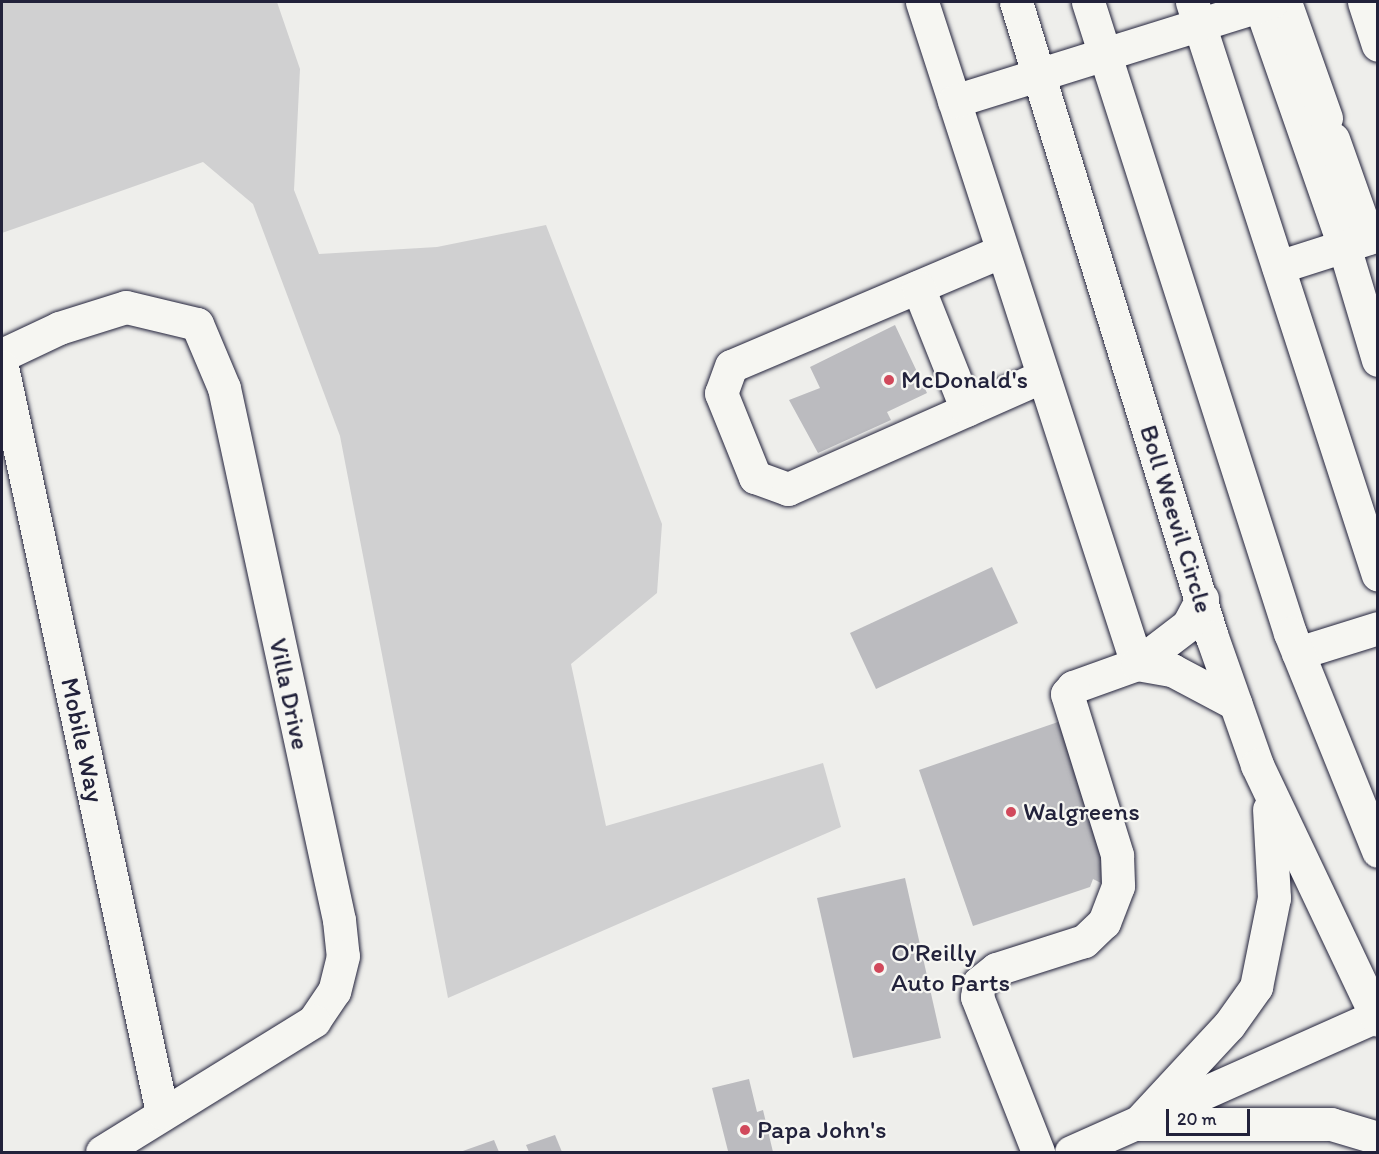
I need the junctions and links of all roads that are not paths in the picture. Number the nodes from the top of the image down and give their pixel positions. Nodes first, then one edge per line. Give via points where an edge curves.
1 (922, 2) edge
2 (1016, 2) edge
3 (1088, 2) edge
4 (1269, 2) edge
5 (1364, 2) edge
6 (1195, 12) edge
7 (1377, 45) edge
8 (1104, 51) junction
9 (1039, 72) junction
10 (954, 101) junction
11 (1363, 240) edge
12 (1002, 251) junction
13 (1278, 267) junction
14 (918, 287) junction
15 (2, 355) edge
16 (1377, 360) edge
17 (2, 367) edge
18 (1043, 376) junction
19 (967, 410) junction
20 (1370, 528) edge
21 (1377, 575) edge
22 (1202, 599) junction
23 (1377, 628) edge
24 (1298, 653) junction
25 (1137, 664) junction
26 (1236, 704) junction
27 (1268, 792) junction
28 (1351, 792) junction
29 (1377, 820) edge
30 (1377, 851) edge
31 (1377, 1017) edge
32 (162, 1113) junction
33 (1137, 1124) junction
34 (1377, 1138) edge
35 (102, 1152) edge
36 (1038, 1152) edge
37 (1071, 1152) edge

1 - 10 main road
2 - 9 main road, Boll Weevil Circle
3 - 8 main road
4 - 6 main road
4 - 11 main road
4 - 11 main road via 1330,128
5 - 7 main road
6 - 8 main road
6 - 13 main road
8 - 9 main road
8 - 24 main road
9 - 10 main road
9 - 22 main road, Boll Weevil Circle
10 - 12 main road
11 - 13 main road
11 - 16 main road
12 - 14 main road
12 - 18 main road
13 - 20 main road
14 - 19 main road
14 - 19 main road via 731,366 721,393 755,477 788,489
15 - 32 main road, Villa Drive via 59,328 126,307 196,324 224,388 339,920 343,956 334,992 314,1021
17 - 32 main road, Mobile Way
18 - 19 main road
18 - 25 main road
20 - 21 main road
22 - 25 main road via 1188,625
22 - 26 main road, Boll Weevil Circle
23 - 24 main road
24 - 28 main road
25 - 26 main road via 1172,670
25 - 36 main road via 1073,687 1067,694 1117,855 1118,886 1104,922 1084,941 996,969 979,982 977,997
26 - 27 main road, Boll Weevil Circle
27 - 31 main road, Boll Weevil Circle
27 - 33 main road via 1274,898 1256,987 1229,1025
28 - 29 main road
28 - 30 main road
31 - 33 main road
32 - 35 main road, Villa Drive
33 - 34 main road via 1331,1124
33 - 37 main road

